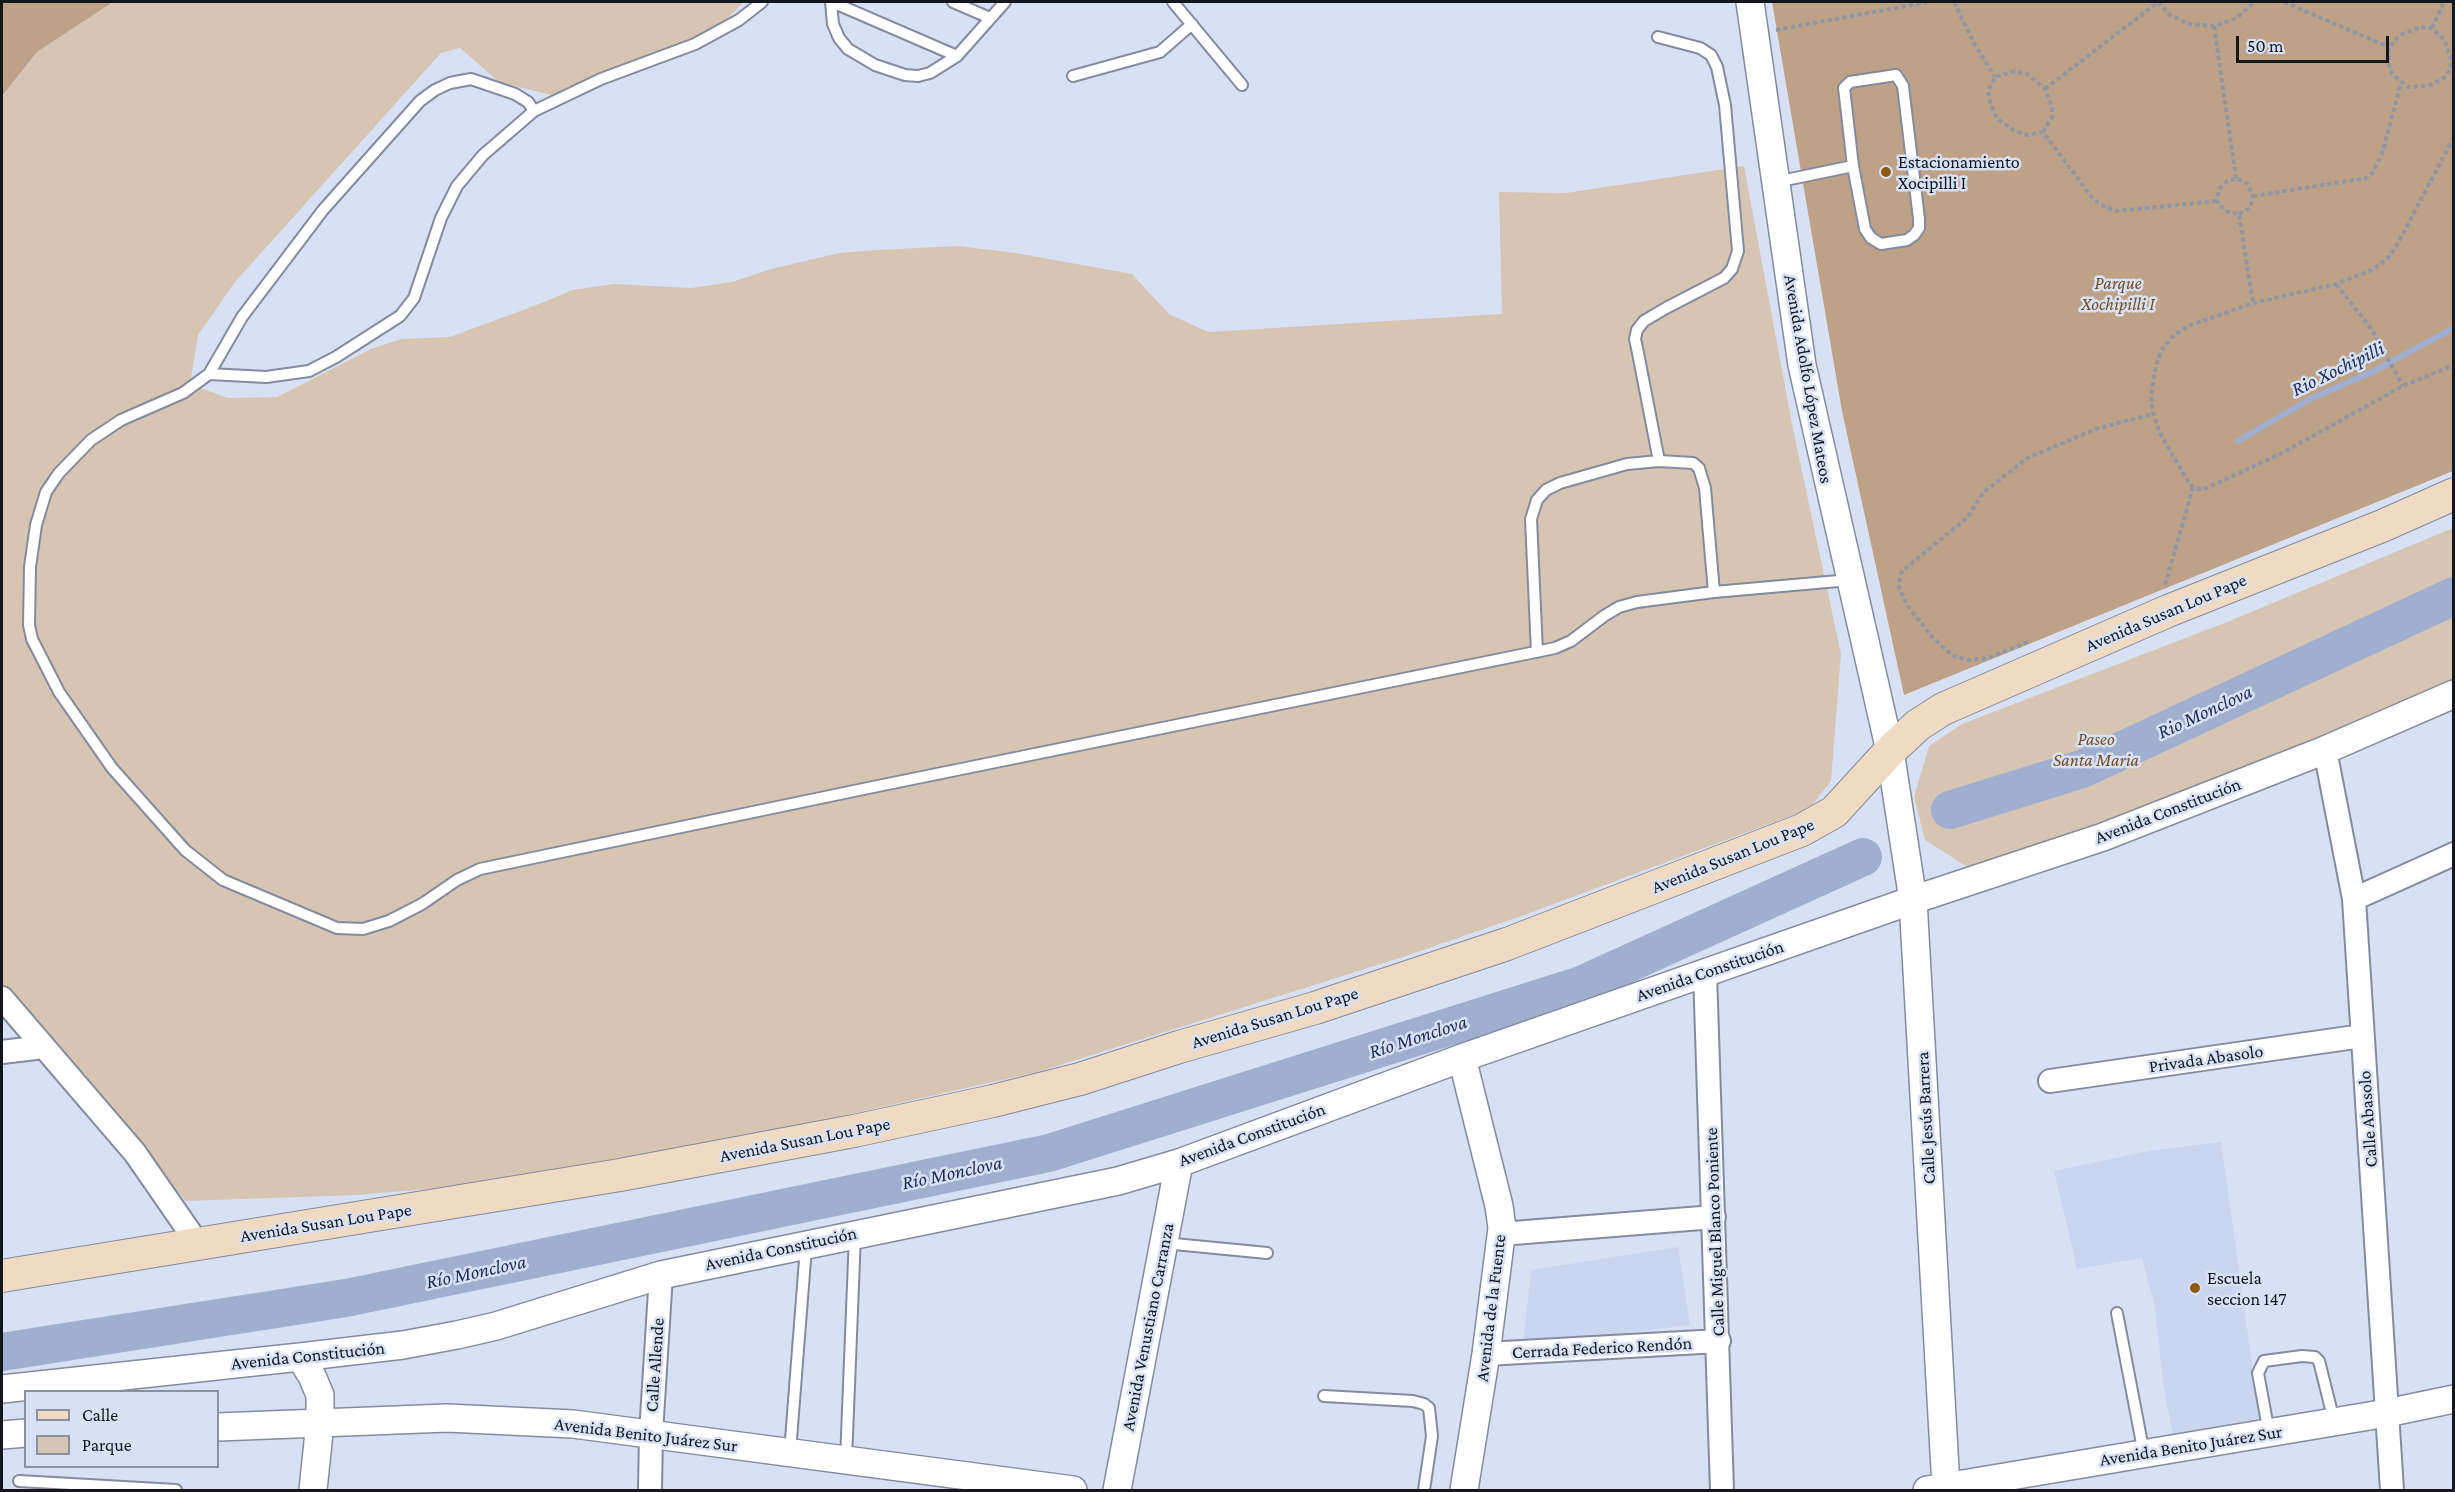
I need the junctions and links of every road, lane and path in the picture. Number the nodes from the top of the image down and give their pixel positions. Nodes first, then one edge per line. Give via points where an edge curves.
1 (762, 2) edge
2 (832, 2) edge
3 (952, 2) edge
4 (1005, 2) edge
5 (1173, 2) edge
6 (1750, 2) edge
7 (1928, 2) edge
8 (1954, 2) edge
9 (2158, 2) edge
10 (2254, 2) edge
11 (2284, 2) edge
12 (2444, 2) edge
13 (990, 18) junction
14 (1192, 24) junction
15 (2214, 26) junction
16 (2432, 28) junction
17 (1754, 32) junction
18 (1658, 37) dead end
19 (2389, 47) junction
20 (957, 56) junction
21 (2452, 70) edge
22 (1073, 76) dead end
23 (1995, 77) junction
24 (2401, 83) junction
25 (1242, 85) dead end
26 (2045, 89) junction
27 (534, 111) junction
28 (2043, 132) junction
29 (2454, 137) edge
30 (1853, 166) junction
31 (2236, 178) junction
32 (1775, 182) junction
33 (2253, 196) junction
34 (2217, 201) junction
35 (2238, 214) junction
36 (2336, 284) junction
37 (2253, 303) junction
38 (2454, 364) edge
39 (209, 374) junction
40 (2403, 386) junction
41 (2153, 414) junction
42 (1659, 461) junction
43 (2193, 488) junction
44 (2454, 494) edge
45 (1850, 580) junction
46 (2164, 586) dead end
47 (1714, 592) junction
48 (2032, 640) dead end
49 (1537, 652) junction
50 (2454, 694) edge
51 (2325, 750) junction
52 (1890, 751) junction
53 (1906, 852) junction
54 (2454, 854) edge
55 (1959, 885) junction
56 (2354, 899) junction
57 (1913, 900) junction
58 (1869, 916) junction
59 (1706, 973) junction
60 (2, 998) edge
61 (2362, 1036) junction
62 (44, 1047) junction
63 (2, 1052) edge
64 (1462, 1058) junction
65 (2050, 1082) dead end
66 (1179, 1163) junction
67 (1714, 1217) junction
68 (855, 1234) junction
69 (1501, 1234) junction
70 (198, 1244) junction
71 (806, 1244) junction
72 (1164, 1244) junction
73 (1267, 1253) dead end
74 (661, 1275) junction
75 (2, 1276) edge
76 (2117, 1313) dead end
77 (1719, 1341) junction
78 (1486, 1354) junction
79 (300, 1357) junction
80 (2, 1389) edge
81 (1324, 1396) dead end
82 (2454, 1400) edge
83 (2388, 1413) junction
84 (2334, 1422) junction
85 (320, 1423) junction
86 (219, 1426) edge
87 (24, 1433) edge
88 (651, 1433) junction
89 (2269, 1433) junction
90 (2, 1435) edge
91 (790, 1453) junction
92 (2144, 1454) junction
93 (846, 1460) junction
94 (19, 1481) dead end
95 (1937, 1489) edge
96 (176, 1491) edge
97 (313, 1491) edge
98 (650, 1491) edge
99 (1073, 1491) edge
100 (1117, 1491) edge
101 (1424, 1491) edge
102 (1464, 1491) edge
103 (1722, 1491) edge
104 (2392, 1491) edge

1 - 27 lane via 740,20 695,44 601,79
2 - 20 lane
2 - 20 lane via 833,24 839,38 848,49 875,65 918,76
3 - 13 lane
4 - 13 lane
5 - 14 lane
6 - 17 street, Avenida Adolfo López Mateos
7 - 17 path
8 - 23 path
9 - 15 path via 2170,15 2189,24
9 - 26 path
10 - 15 path via 2236,18
11 - 19 path
12 - 16 path
13 - 20 lane
14 - 22 lane via 1160,52
14 - 25 lane
15 - 31 path
16 - 19 path via 2409,30
16 - 21 path via 2448,47
17 - 32 street, Avenida Adolfo López Mateos
18 - 42 lane via 1700,48 1711,55 1717,67 1725,105 1738,251 1724,278 1644,321 1637,330 1635,339
19 - 24 path via 2392,74
21 - 24 path via 2428,86 2408,87
23 - 26 path via 2014,71 2027,74
23 - 28 path via 1988,91 2000,121 2027,135
24 - 33 path via 2382,154 2367,177
26 - 28 path via 2052,117
27 - 39 lane via 483,155 457,186 441,218 414,298 400,316 309,371 266,377
27 - 39 lane via 514,94 471,79 450,83 420,100 323,210 242,317
28 - 34 path via 2093,199 2105,207 2118,211
29 - 36 path via 2387,259 2372,270
30 - 30 lane via 1865,229 1871,238 1881,244 1914,235 1919,219 1903,86 1896,75 1850,82 1844,88
30 - 32 lane
31 - 33 path via 2248,184
31 - 34 path via 2219,189
32 - 45 street, Avenida Adolfo López Mateos via 1802,365
33 - 35 path via 2250,208
34 - 35 path via 2225,211
35 - 37 path
36 - 37 path
36 - 40 path via 2370,327
37 - 41 path via 2188,326 2173,336 2156,365 2151,394
38 - 40 path
39 - 49 lane via 183,393 121,420 91,440 59,473 46,492 36,525 30,567 29,625 65,701 112,768 184,850 223,880 337,928 363,929 389,921 480,869
40 - 43 path via 2263,463 2206,488
41 - 43 path
41 - 48 path via 2096,429 2026,458 1983,493 1967,518 1902,571 1898,585 1907,605 1953,656 1969,660 1988,658
42 - 47 lane via 1693,463 1703,476
42 - 49 lane via 1627,464 1560,483 1537,500 1531,519
43 - 46 path
44 - 52 main road, Avenida Susan Lou Pape via 1968,697 1918,725
45 - 47 lane
45 - 52 street, Avenida Adolfo López Mateos
47 - 49 lane via 1619,607 1571,640
50 - 51 street, Avenida Constitución
51 - 55 street, Avenida Constitución via 2103,837
51 - 56 street, Calle Abasolo
52 - 53 street, Calle Jesús Barrera
52 - 70 main road, Avenida Susan Lou Pape via 1834,812 1792,834 1507,944 1315,1008 1080,1079 865,1129 632,1173
53 - 55 street via 1920,869
53 - 57 street, Calle Jesús Barrera
53 - 58 street via 1898,878
54 - 56 street
55 - 57 street, Avenida Constitución
56 - 61 street, Calle Abasolo
57 - 58 street, Avenida Constitución
57 - 95 street, Calle Jesús Barrera
58 - 59 street, Avenida Constitución
59 - 64 street, Avenida Constitución
59 - 67 street, Calle Miguel Blanco Poniente
60 - 62 street
61 - 65 street, Privada Abasolo
61 - 83 street, Calle Abasolo
62 - 63 street
62 - 70 street via 135,1153
64 - 66 street, Avenida Constitución
64 - 69 street, Avenida de la Fuente via 1499,1206
66 - 68 street, Avenida Constitución via 1106,1183
66 - 72 street, Avenida Venustiano Carranza
67 - 69 street
67 - 77 street, Calle Miguel Blanco Poniente
68 - 71 street, Avenida Constitución
68 - 93 lane
69 - 78 street, Avenida de la Fuente
70 - 75 main road, Avenida Susan Lou Pape
71 - 74 street, Avenida Constitución
71 - 91 lane
72 - 73 lane
72 - 100 street, Avenida Venustiano Carranza
74 - 79 street, Avenida Constitución via 496,1326 403,1345
74 - 88 street, Calle Allende
76 - 92 lane
77 - 78 street, Cerrada Federico Rendón
77 - 103 street, Calle Miguel Blanco Poniente
78 - 102 street, Avenida de la Fuente
79 - 80 street, Avenida Constitución
79 - 85 street via 320,1395
81 - 101 lane via 1413,1401 1429,1408 1432,1436
82 - 83 street, Avenida Benito Juárez Sur
83 - 84 street, Avenida Benito Juárez Sur
83 - 104 street, Calle Abasolo
84 - 89 street, Avenida Benito Juárez Sur
84 - 89 lane via 2321,1365 2315,1357 2264,1361 2258,1373
85 - 86 street, Avenida Benito Juárez Sur
85 - 88 street, Avenida Benito Juárez Sur via 447,1418 573,1424
85 - 97 street
87 - 90 street
88 - 91 street, Avenida Benito Juárez Sur
88 - 98 street, Calle Allende
89 - 92 street, Avenida Benito Juárez Sur
91 - 93 street, Avenida Benito Juárez Sur
92 - 95 street, Avenida Benito Juárez Sur
93 - 99 street, Avenida Benito Juárez Sur
94 - 96 lane

